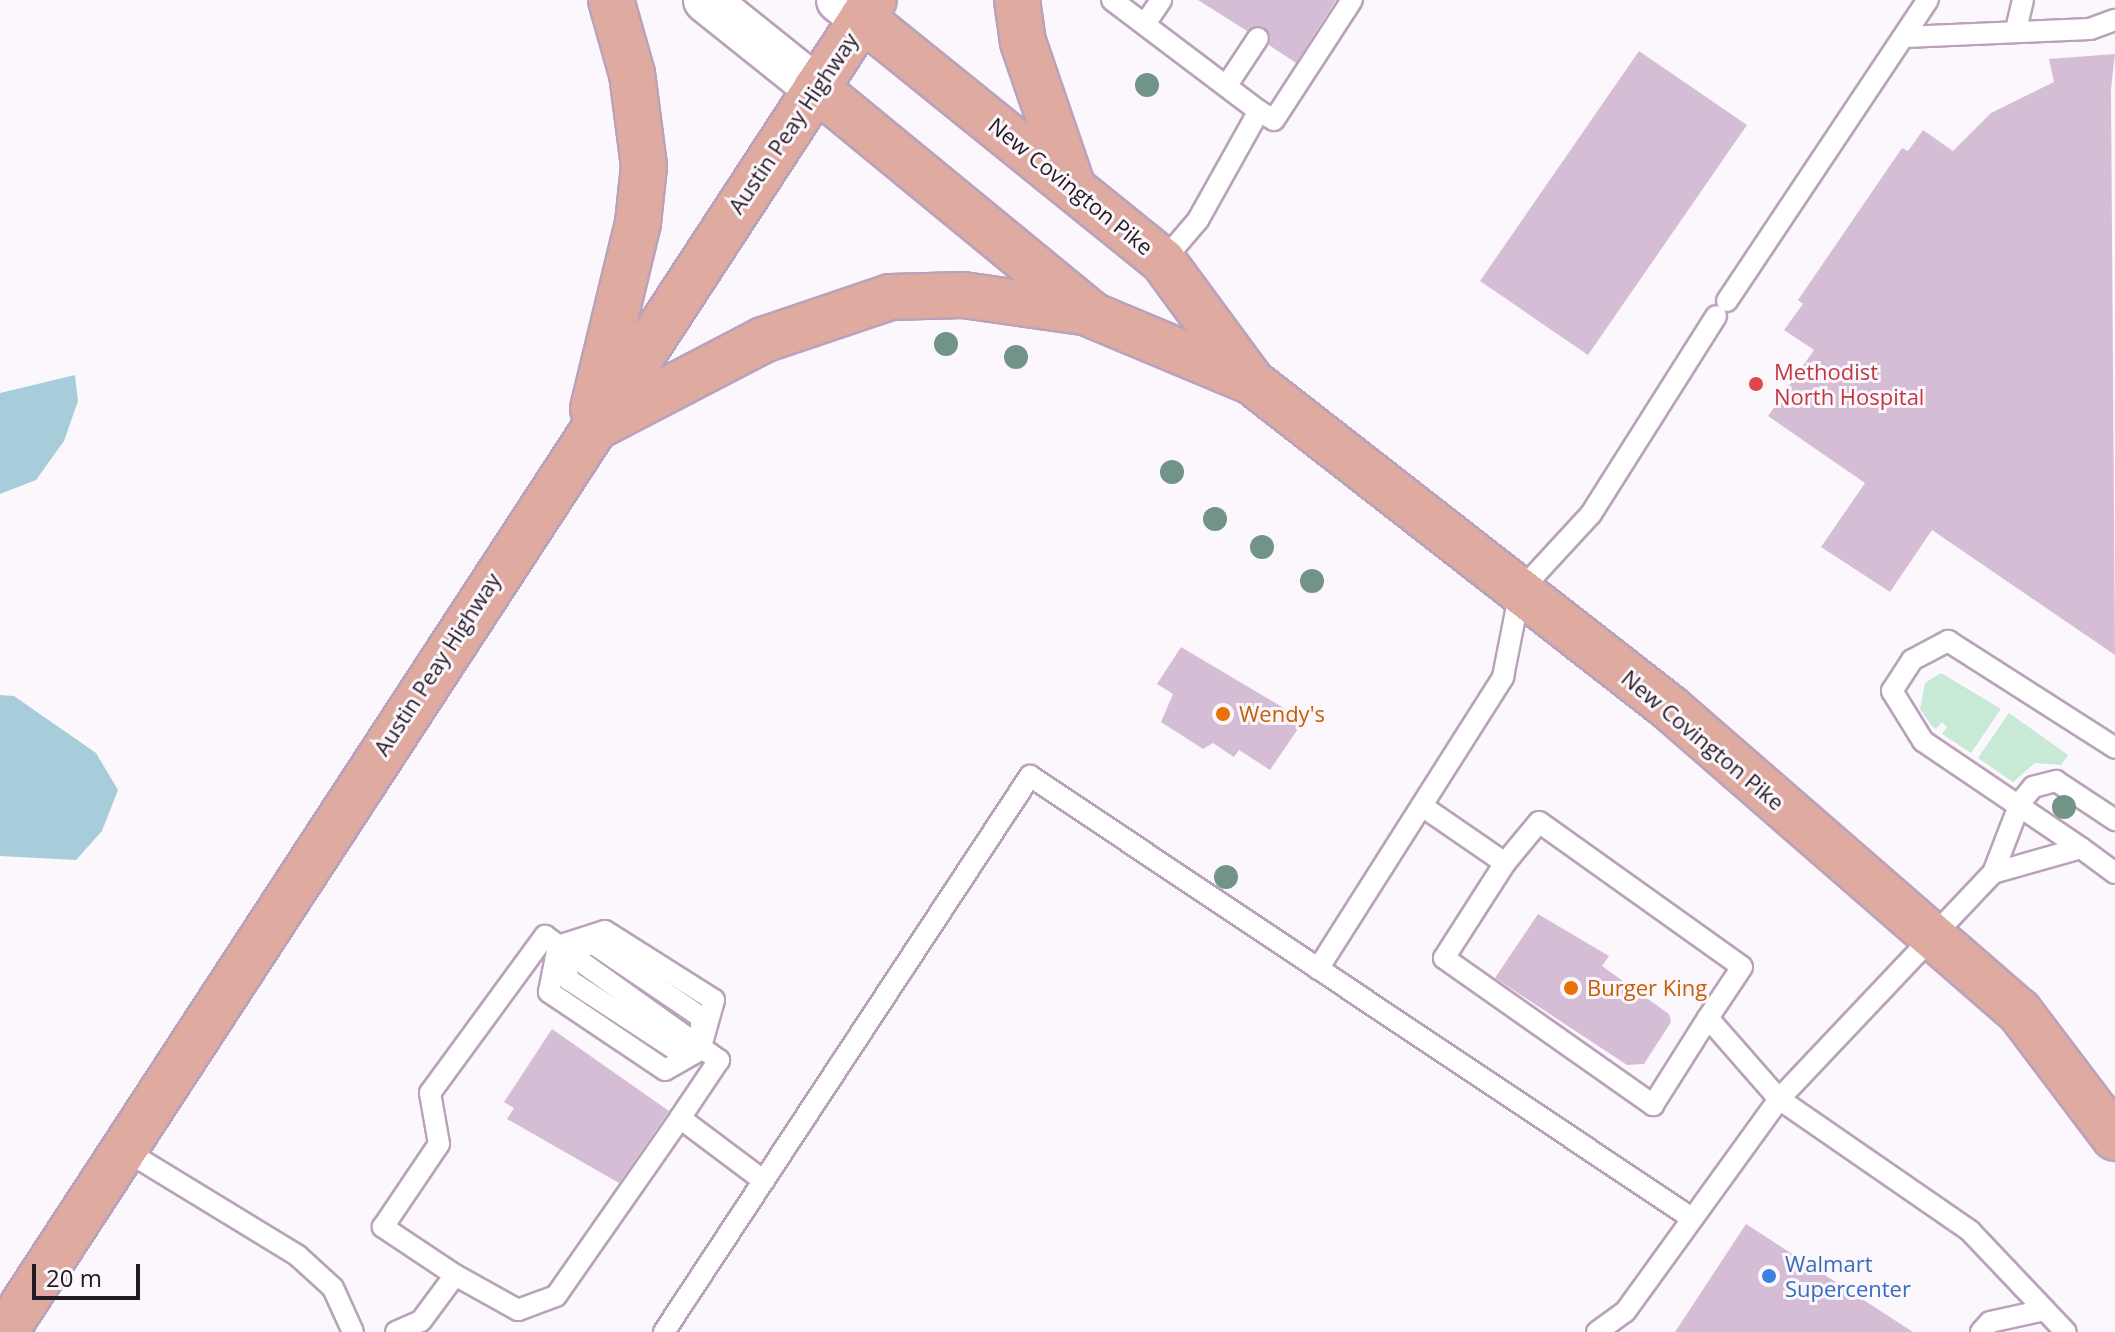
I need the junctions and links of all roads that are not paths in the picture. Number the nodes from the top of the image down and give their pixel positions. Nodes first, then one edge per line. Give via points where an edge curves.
1 (611, 0) edge
2 (706, 0) edge
3 (1017, 0) edge
4 (1112, 0) edge
5 (1161, 0) edge
6 (1352, 0) edge
7 (1928, 0) edge
8 (2023, 0) edge
9 (858, 6) edge
10 (2115, 20) edge
11 (1145, 24) junction
12 (2016, 30) junction
13 (1905, 37) junction
14 (1258, 38) dead end
15 (1227, 85) junction
16 (816, 88) junction
17 (1259, 111) junction
18 (1073, 188) junction
19 (1163, 261) junction
20 (1092, 315) junction
21 (1252, 382) junction
22 (588, 431) junction
23 (1520, 591) junction
24 (2115, 748) edge
25 (2020, 803) junction
26 (1422, 806) junction
27 (2115, 820) edge
28 (2081, 848) junction
29 (1505, 863) junction
30 (1993, 873) junction
31 (2115, 873) edge
32 (1934, 937) junction
33 (558, 946) junction
34 (1318, 969) junction
35 (1708, 1018) junction
36 (700, 1050) junction
37 (1779, 1099) junction
38 (680, 1118) junction
39 (2115, 1138) edge
40 (123, 1149) junction
41 (764, 1181) junction
42 (1690, 1217) junction
43 (455, 1275) junction
44 (2045, 1310) junction
45 (5, 1332) edge
46 (353, 1332) edge
47 (396, 1332) edge
48 (664, 1332) edge
49 (1597, 1332) edge
50 (1981, 1332) edge
51 (2066, 1332) edge

1 - 22 main road via 635,87 644,166 638,223
2 - 16 main road
3 - 18 main road via 1023,42
4 - 11 lane
5 - 11 lane
6 - 17 lane via 1274,120
7 - 13 lane
8 - 12 lane
9 - 16 main road, Austin Peay Highway
9 - 18 main road, New Covington Pike
10 - 12 lane via 2090,29
11 - 15 lane
12 - 13 lane
13 - 23 lane via 1591,514
14 - 15 lane
15 - 17 lane
16 - 20 main road, New Covington Pike
16 - 22 main road, Austin Peay Highway
17 - 19 lane via 1198,220
18 - 19 main road, New Covington Pike
19 - 21 main road, New Covington Pike
20 - 21 main road, New Covington Pike
20 - 22 main road via 1049,303 963,295 890,297 763,340
21 - 23 main road, New Covington Pike
22 - 40 main road, Austin Peay Highway
23 - 26 lane via 1503,677
23 - 32 main road, New Covington Pike via 1670,708
24 - 25 lane via 1948,641 1912,660 1892,691 1923,741
25 - 27 lane via 2041,780 2056,781
25 - 28 lane
25 - 30 lane
26 - 29 lane
26 - 34 lane
28 - 30 lane
28 - 31 lane
29 - 35 lane via 1539,822 1742,967
29 - 35 lane via 1444,958 1653,1105
30 - 32 lane
32 - 37 lane
32 - 39 main road, New Covington Pike via 2019,1011
33 - 36 lane via 690,1035
33 - 36 lane via 549,992 665,1070
33 - 36 lane via 605,931 714,1000
33 - 43 lane via 545,936 430,1093 439,1144 383,1227
34 - 41 lane via 1030,776
34 - 42 lane
35 - 37 lane
36 - 38 lane via 719,1060
37 - 42 lane
37 - 44 lane via 1970,1231
38 - 41 lane
38 - 43 lane via 556,1296 518,1310
40 - 45 main road, Austin Peay Highway
40 - 46 lane via 298,1256 333,1288
41 - 48 lane
42 - 49 lane via 1625,1312
43 - 47 lane via 421,1321
44 - 50 lane via 1990,1322
44 - 51 lane

